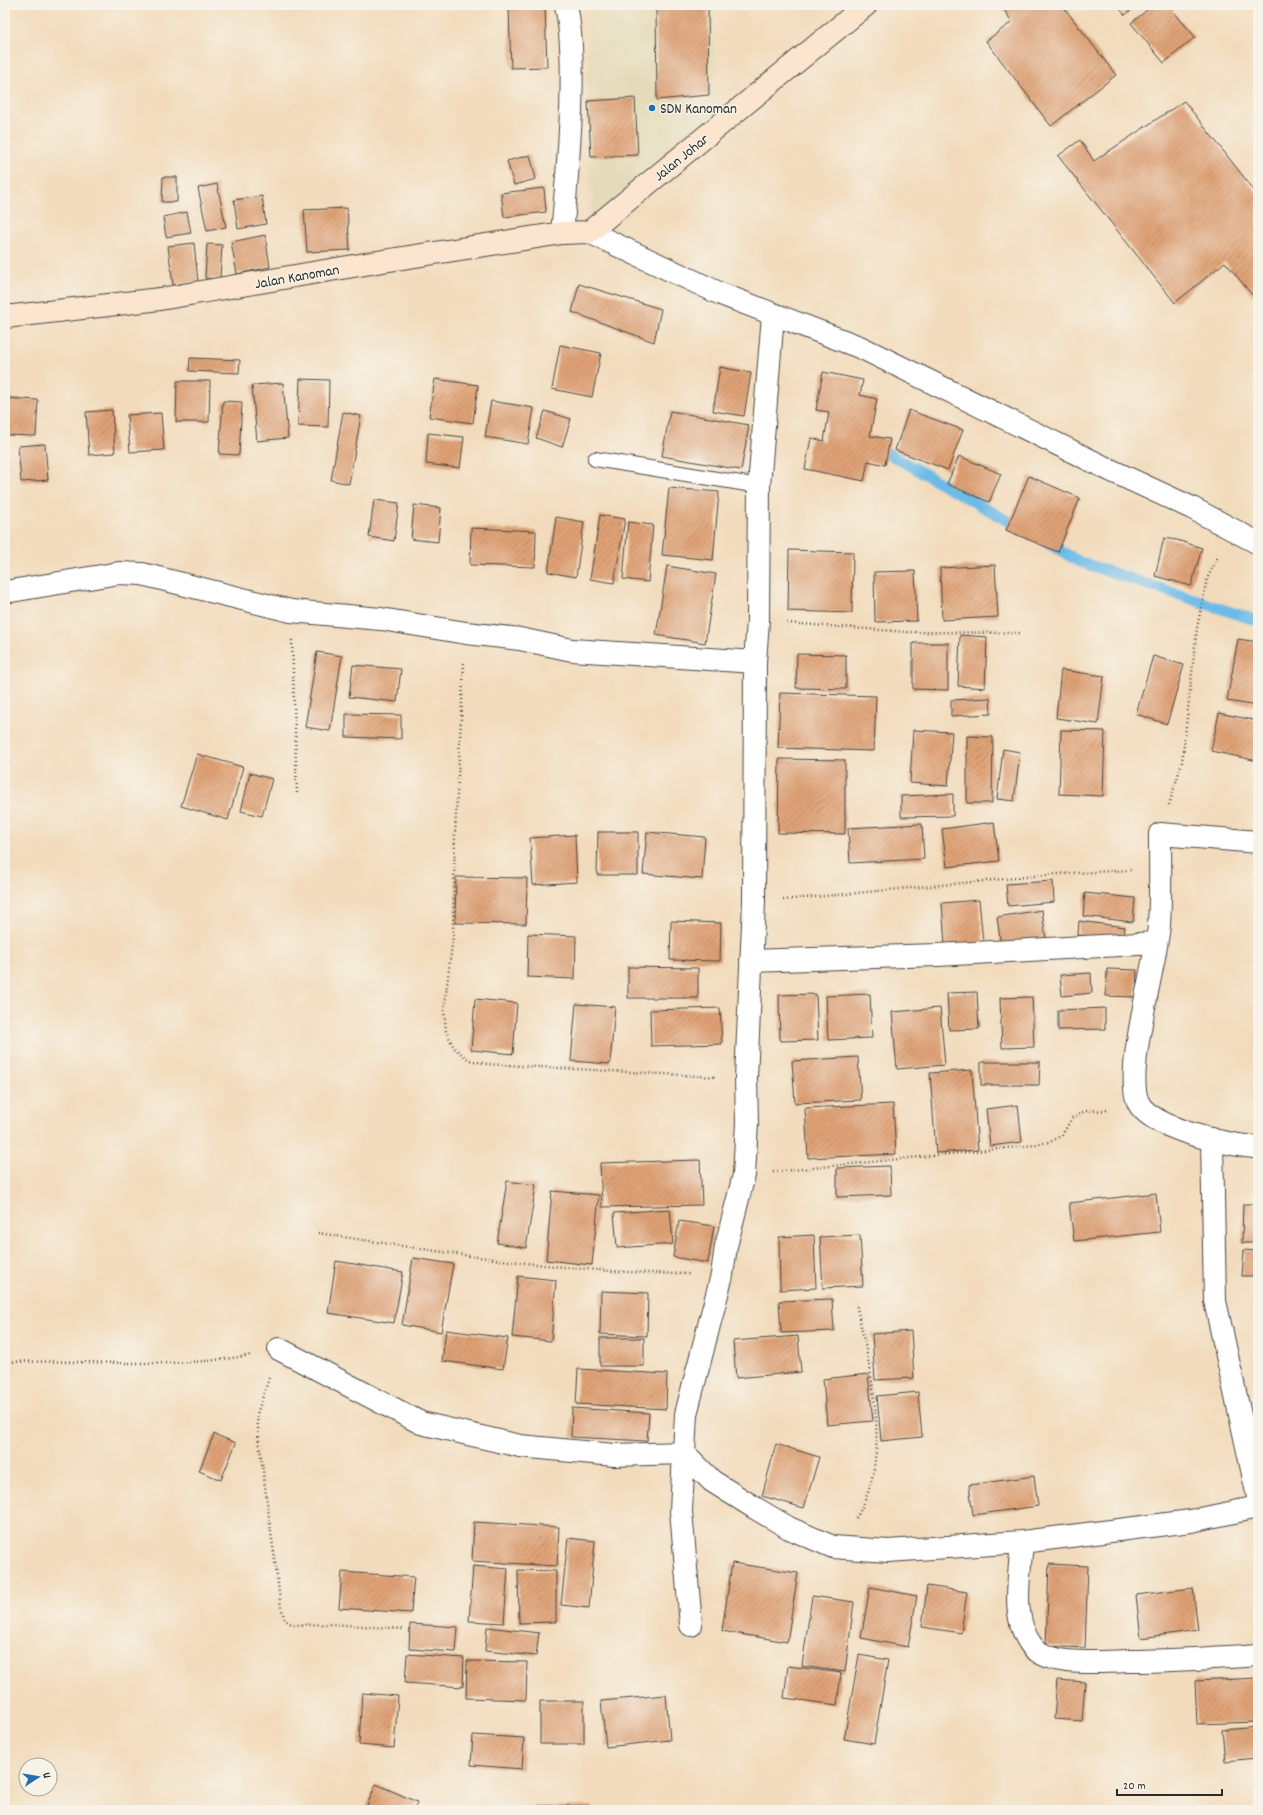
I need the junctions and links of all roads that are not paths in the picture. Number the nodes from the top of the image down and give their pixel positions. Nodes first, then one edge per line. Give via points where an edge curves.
1 (566, 5) edge
2 (866, 5) edge
3 (589, 232) junction
4 (562, 234) junction
5 (773, 315) junction
6 (5, 317) edge
7 (595, 459) dead end
8 (759, 486) junction
9 (1258, 543) edge
10 (5, 592) edge
11 (755, 662) junction
12 (1258, 842) edge
13 (1156, 944) junction
14 (751, 961) junction
15 (1212, 1139) junction
16 (1258, 1147) edge
17 (279, 1349) road end
18 (684, 1452) junction
19 (1258, 1497) edge
20 (1258, 1506) edge
21 (1022, 1542) junction
22 (691, 1625) dead end
23 (1258, 1655) edge

1 - 4 street via 572,88
2 - 3 street, Jalan Johar
3 - 4 street, Jalan Kanoman
3 - 5 street via 720,294
4 - 6 street, Jalan Kanoman via 160,299
5 - 8 street
5 - 9 street via 862,348 1192,508
7 - 8 lane
8 - 11 street via 758,621
10 - 11 street via 119,573 142,574 291,611 381,619 520,639 572,650
11 - 14 street via 754,902
12 - 13 street via 1160,834 1159,926
13 - 14 street
13 - 15 street via 1137,1052 1135,1088 1138,1103 1158,1120 1184,1132
14 - 18 street via 744,1175 726,1246 722,1275 686,1414
15 - 16 street
15 - 19 street via 1215,1300
17 - 18 street via 421,1423 520,1446 614,1455
18 - 21 street via 712,1481 789,1528 833,1547 888,1551
18 - 22 street via 681,1511
20 - 21 street via 1192,1521
21 - 23 street via 1018,1604 1025,1633 1038,1651 1066,1661 1095,1662 1173,1661

